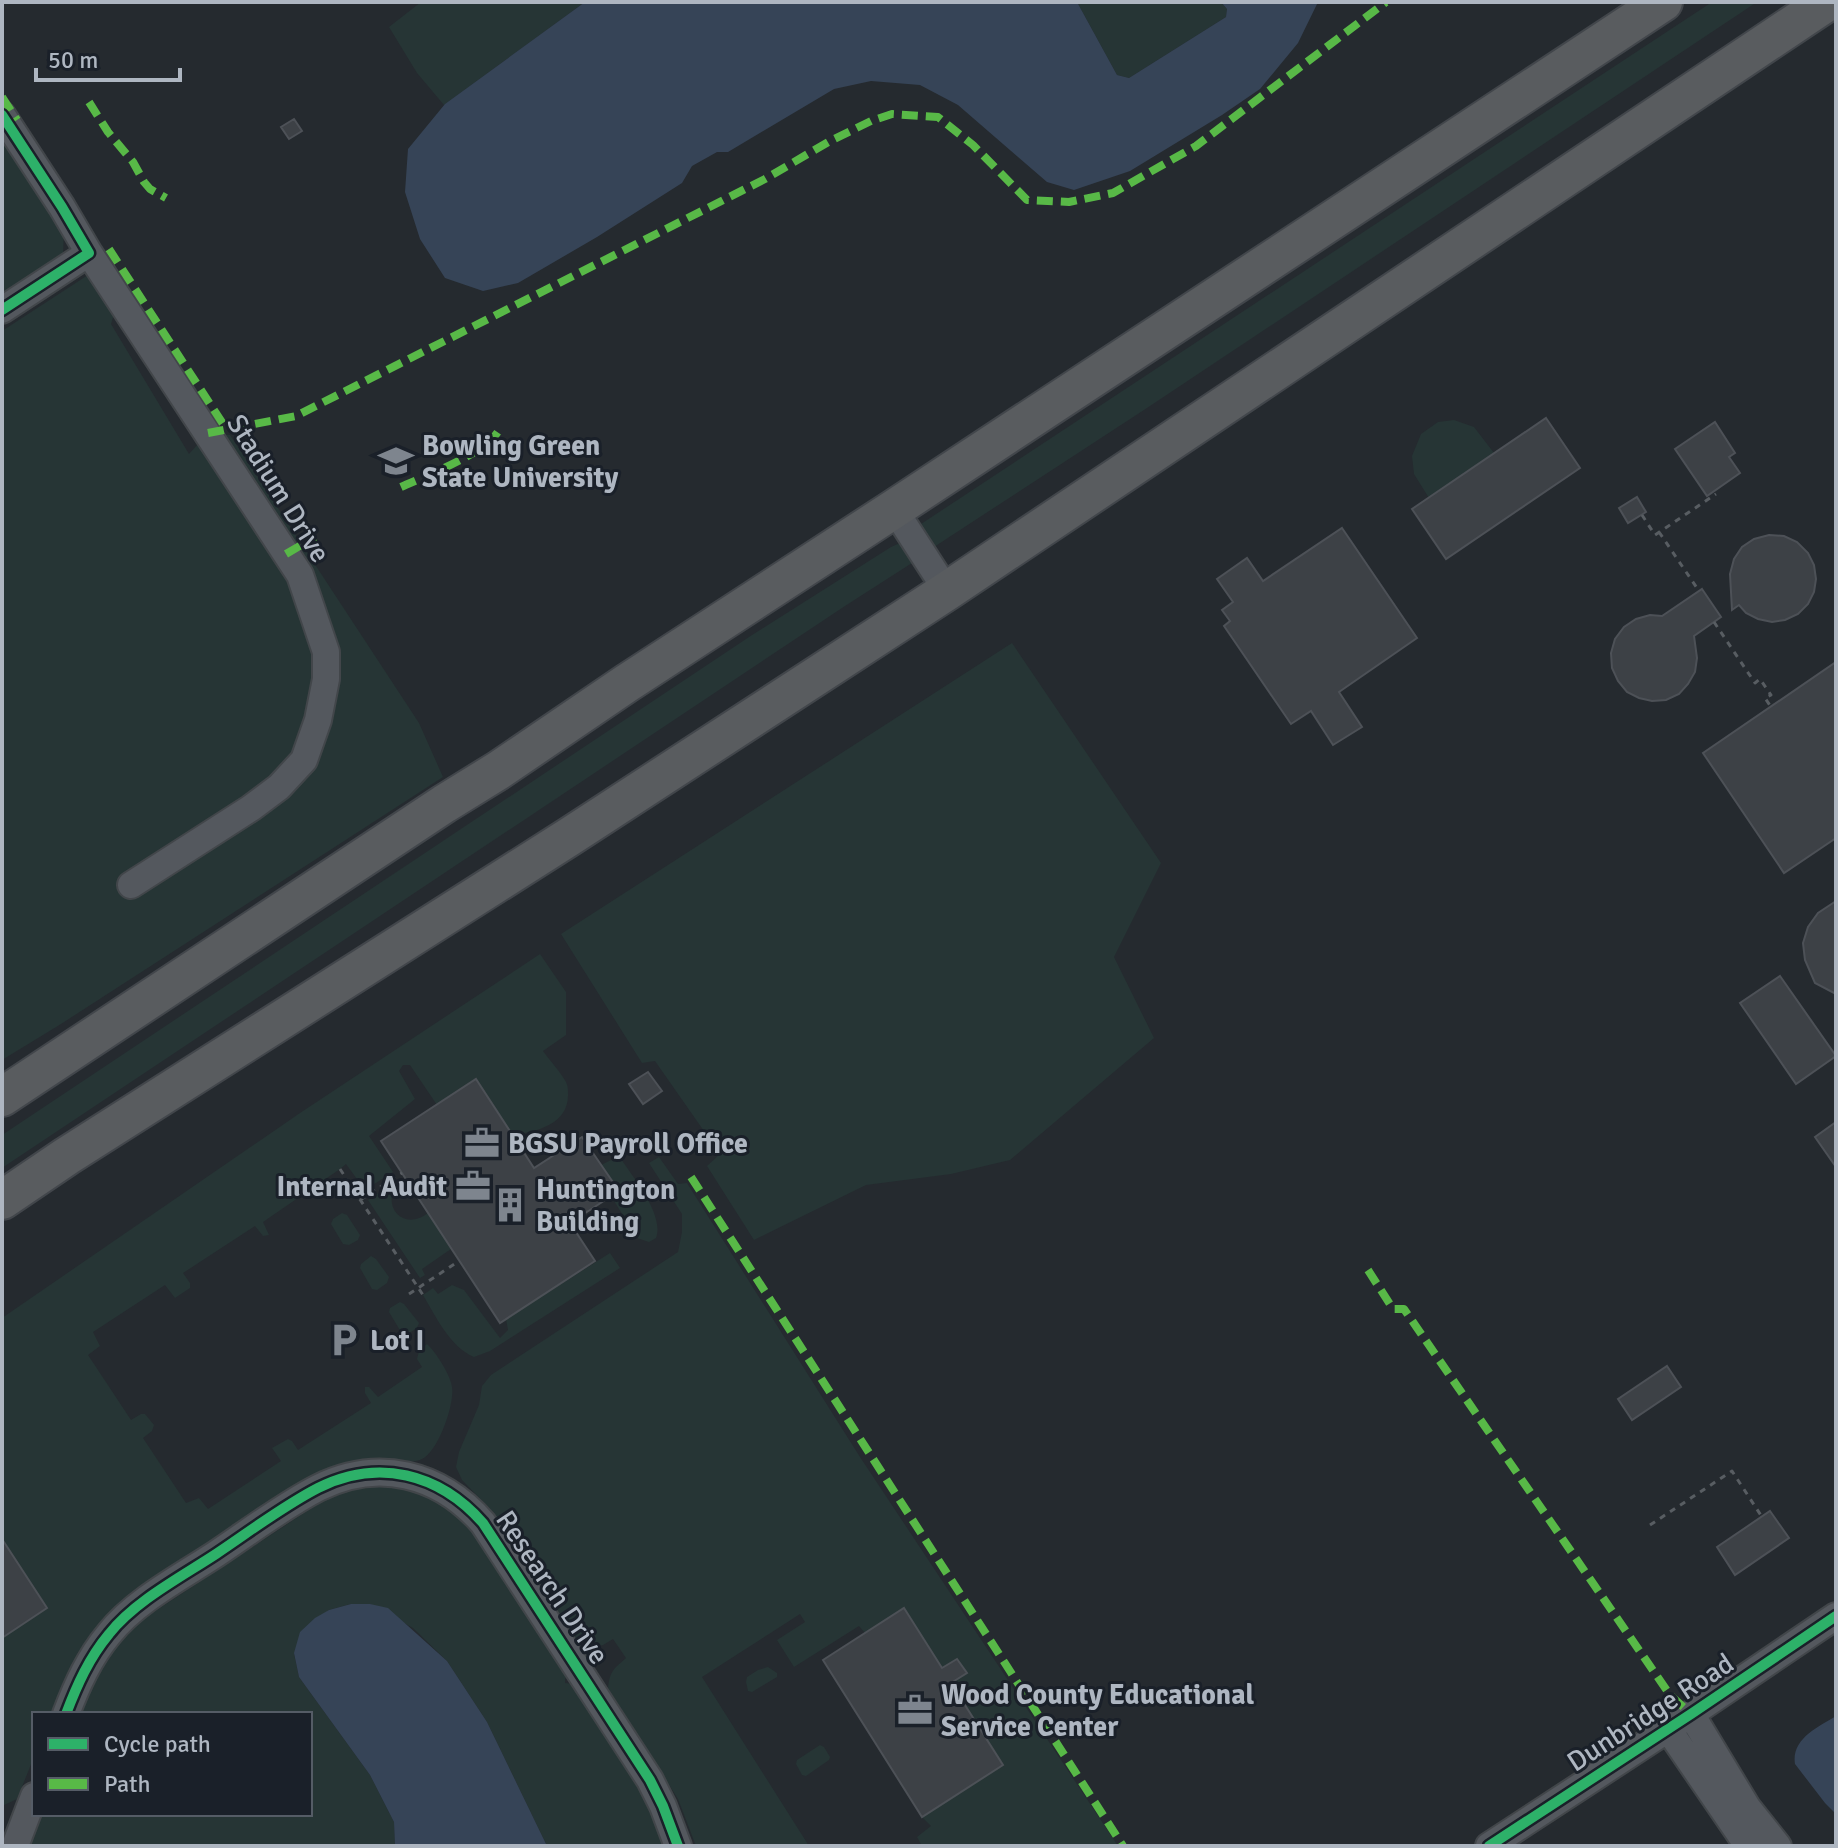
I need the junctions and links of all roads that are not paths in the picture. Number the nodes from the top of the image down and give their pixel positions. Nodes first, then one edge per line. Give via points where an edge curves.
1 (1663, 2) edge
2 (1827, 2) edge
3 (2, 115) edge
4 (89, 253) junction
5 (2, 310) edge
6 (894, 509) junction
7 (947, 591) junction
8 (131, 885) dead end
9 (100, 1031) junction
10 (2, 1091) edge
11 (2, 1097) edge
12 (2, 1200) edge
13 (1836, 1616) edge
14 (67, 1712) edge
15 (1691, 1714) junction
16 (1668, 1729) junction
17 (32, 1801) edge
18 (15, 1846) edge
19 (678, 1846) edge
20 (1489, 1846) edge
21 (1748, 1846) edge
22 (1778, 1846) edge

1 - 6 highway
2 - 7 highway
3 - 4 street, Stadium Drive
4 - 5 street
4 - 8 street, Stadium Drive via 300,575 326,652 318,720 304,760 251,808
6 - 7 street
6 - 9 highway
7 - 12 highway
9 - 10 highway
9 - 11 highway
13 - 15 street, Dunbridge Road
14 - 19 street, Research Drive via 100,1645 146,1600 318,1488 358,1474 414,1476 452,1494 483,1523 650,1780
15 - 16 street, Dunbridge Road
15 - 22 street via 1747,1807
16 - 20 street, Dunbridge Road
16 - 21 street
17 - 18 street

